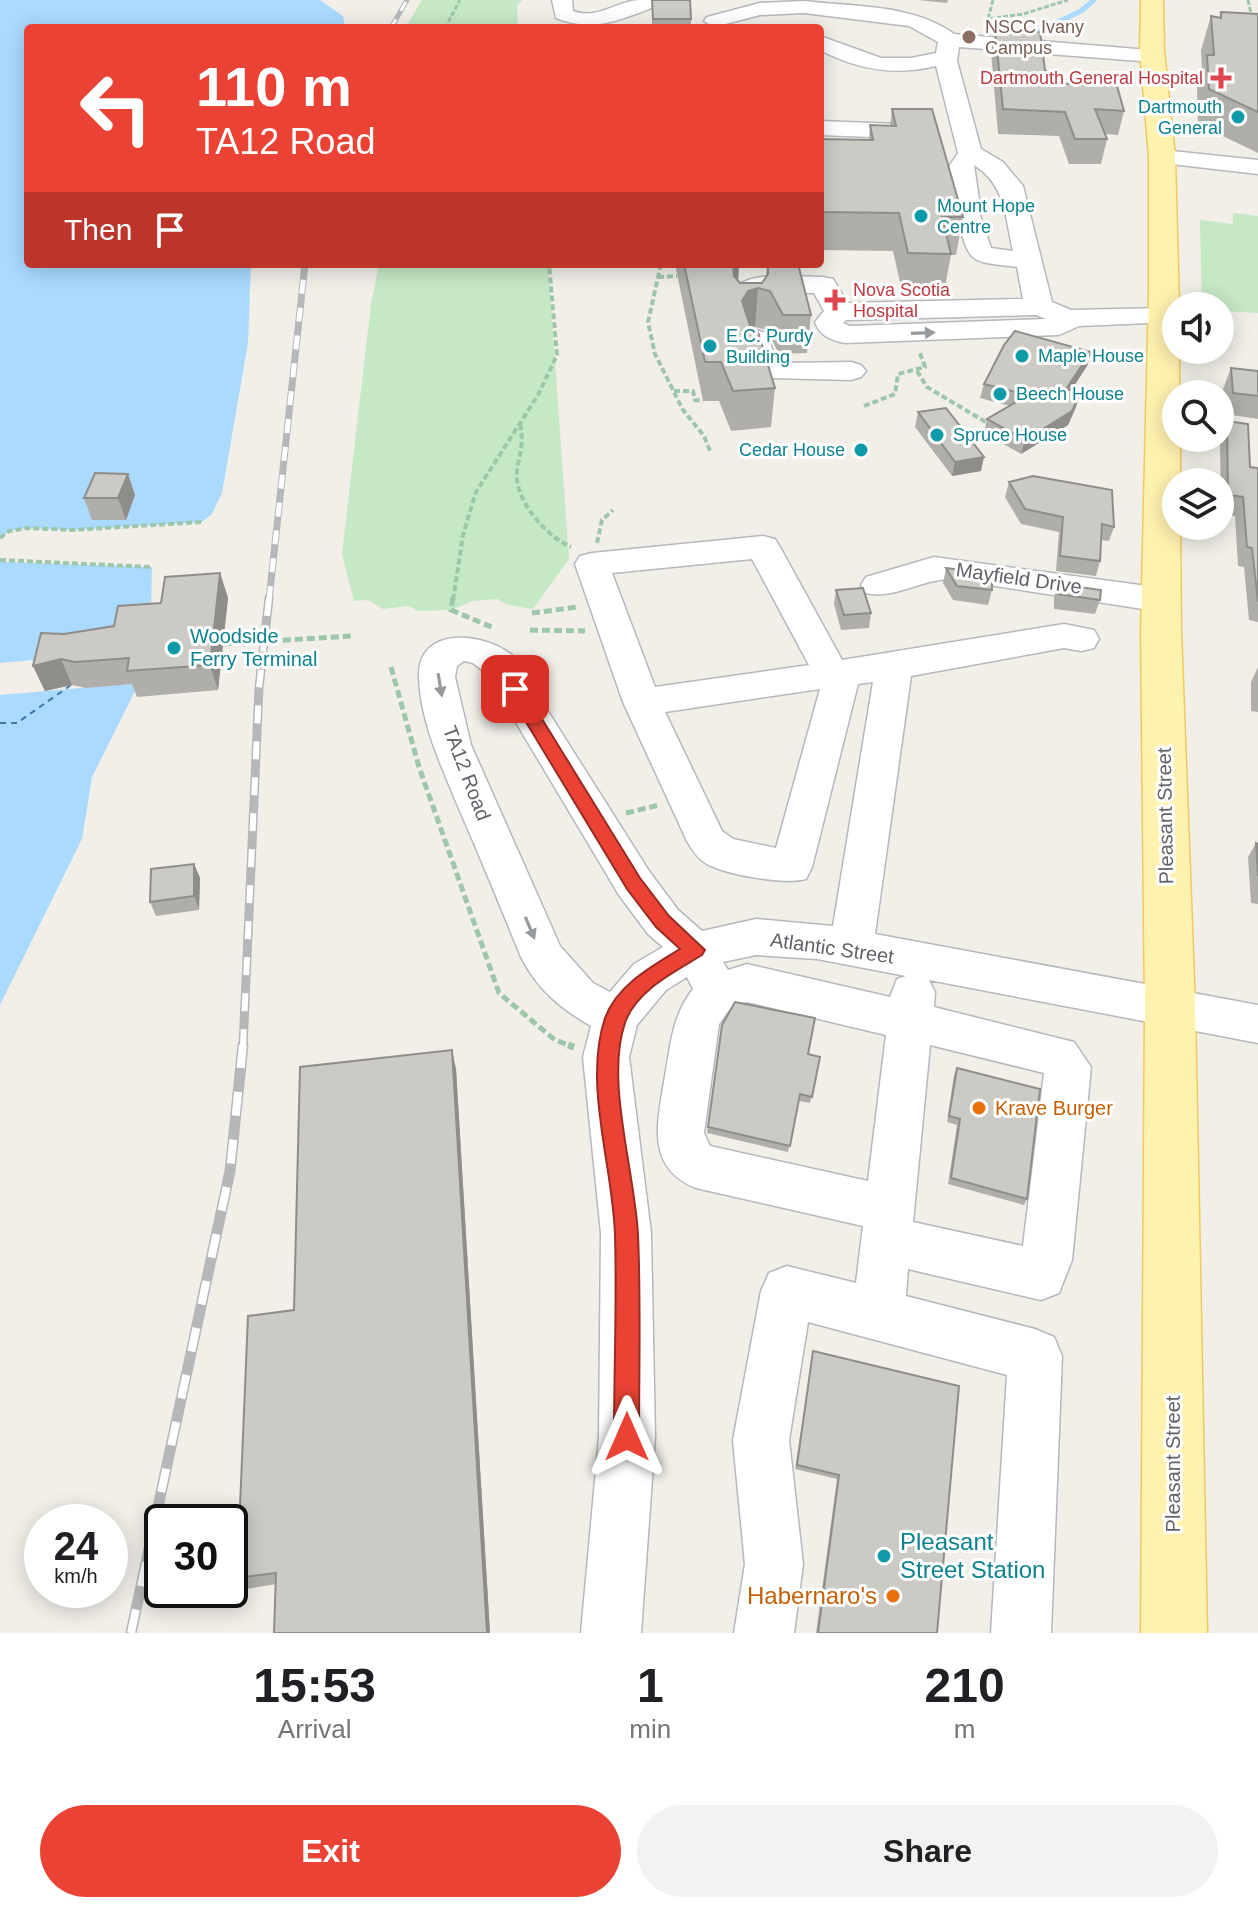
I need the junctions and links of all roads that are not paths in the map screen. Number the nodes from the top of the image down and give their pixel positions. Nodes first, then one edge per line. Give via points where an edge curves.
1 (562, 0) edge
2 (655, 0) edge
3 (1152, 0) edge
4 (783, 7) junction
5 (712, 18) edge
6 (798, 24) edge
7 (824, 44) edge
8 (947, 49) junction
9 (1153, 56) junction
10 (824, 128) edge
11 (967, 143) junction
12 (1162, 157) junction
13 (1258, 167) edge
14 (1027, 261) junction
15 (1164, 292) edge
16 (1039, 307) junction
17 (1162, 316) edge
18 (1068, 318) junction
19 (842, 324) junction
20 (1164, 364) edge
21 (851, 371) dead end
22 (878, 585) dead end
23 (1162, 600) junction
24 (1081, 639) dead end
25 (894, 666) junction
26 (838, 674) junction
27 (642, 702) junction
28 (851, 948) junction
29 (695, 950) junction
30 (916, 961) junction
31 (717, 992) junction
32 (1170, 1008) junction
33 (910, 1019) junction
34 (1258, 1024) edge
35 (611, 1037) junction
36 (888, 1224) junction
37 (878, 1314) junction
38 (611, 1633) edge
39 (764, 1633) edge
40 (1021, 1633) edge
41 (1174, 1633) edge

1 - 2 street via 563,14 589,20
3 - 9 main road, Pleasant Street
4 - 5 street
4 - 6 street
4 - 8 street via 913,20 931,27
7 - 8 street via 853,59 904,67
8 - 9 street
8 - 11 street
9 - 12 main road, Pleasant Street
10 - 11 street
11 - 14 street via 1011,186
11 - 14 street via 960,168 979,251
12 - 13 street
12 - 15 main road, Pleasant Street
14 - 16 street
16 - 18 street
16 - 19 street
17 - 18 street
19 -> 18 street via 1059,327
19 - 21 street via 827,287 817,283 747,291 760,358 781,372
20 - 23 main road, Pleasant Street
22 - 23 street, Mayfield Drive via 950,568
23 - 32 main road, Pleasant Street
24 - 25 street via 1064,636
25 - 26 street
25 - 28 street
26 - 27 street
26 - 27 street via 791,867 721,853 707,841
26 - 27 street via 763,547 592,564
28 - 29 street, Atlantic Street via 756,937
28 - 30 street, Atlantic Street
29 - 31 street
29 - 35 street, Atlantic Street via 650,977
29 -> 35 street, TA12 Road via 663,922 634,883 500,665 487,652 469,648 445,655 437,677 452,745 543,957
30 - 32 street, Atlantic Street
30 - 33 street
31 - 33 street via 747,983
31 - 36 street via 697,1018 680,1133 685,1153 696,1165
32 - 34 street, Atlantic Street
32 - 41 main road, Pleasant Street
33 - 36 street
33 - 36 street via 1058,1056 1068,1067 1047,1260 1041,1275
35 - 38 street via 626,1233 627,1437
36 - 37 street
37 - 39 street via 787,1291 761,1440 774,1564
37 - 40 street via 1035,1356

